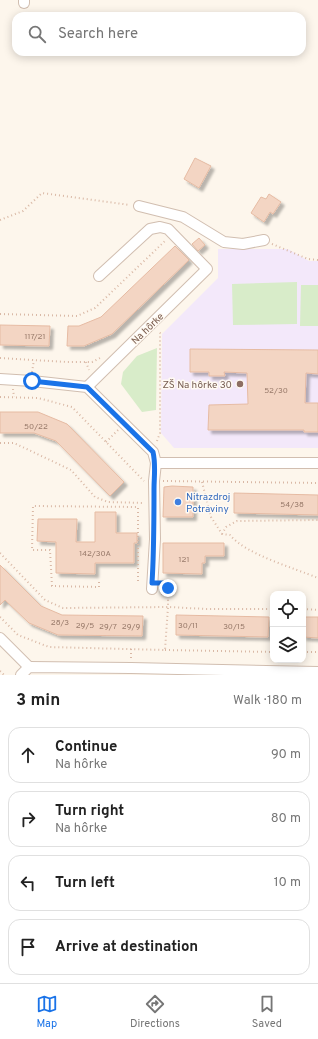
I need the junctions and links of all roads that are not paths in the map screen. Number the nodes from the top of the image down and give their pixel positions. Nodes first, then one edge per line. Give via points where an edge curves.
1 (139, 206) road end
2 (163, 212) junction
3 (160, 227) junction
4 (264, 240) road end
5 (99, 276) dead end
6 (0, 379) edge
7 (87, 387) junction
8 (156, 463) junction
9 (318, 464) edge
10 (152, 586) road end
11 (0, 638) edge
12 (29, 667) junction
13 (318, 672) edge
14 (21, 675) edge

1 - 2 street
2 - 3 street
2 - 4 street via 183,217 224,242 243,244
3 - 5 street via 150,229
3 - 7 street, Na hôrke via 168,229 207,269
6 - 7 street
7 - 8 street via 153,452
8 - 9 street
8 - 10 street
11 - 12 street
12 - 13 street
12 - 14 street

